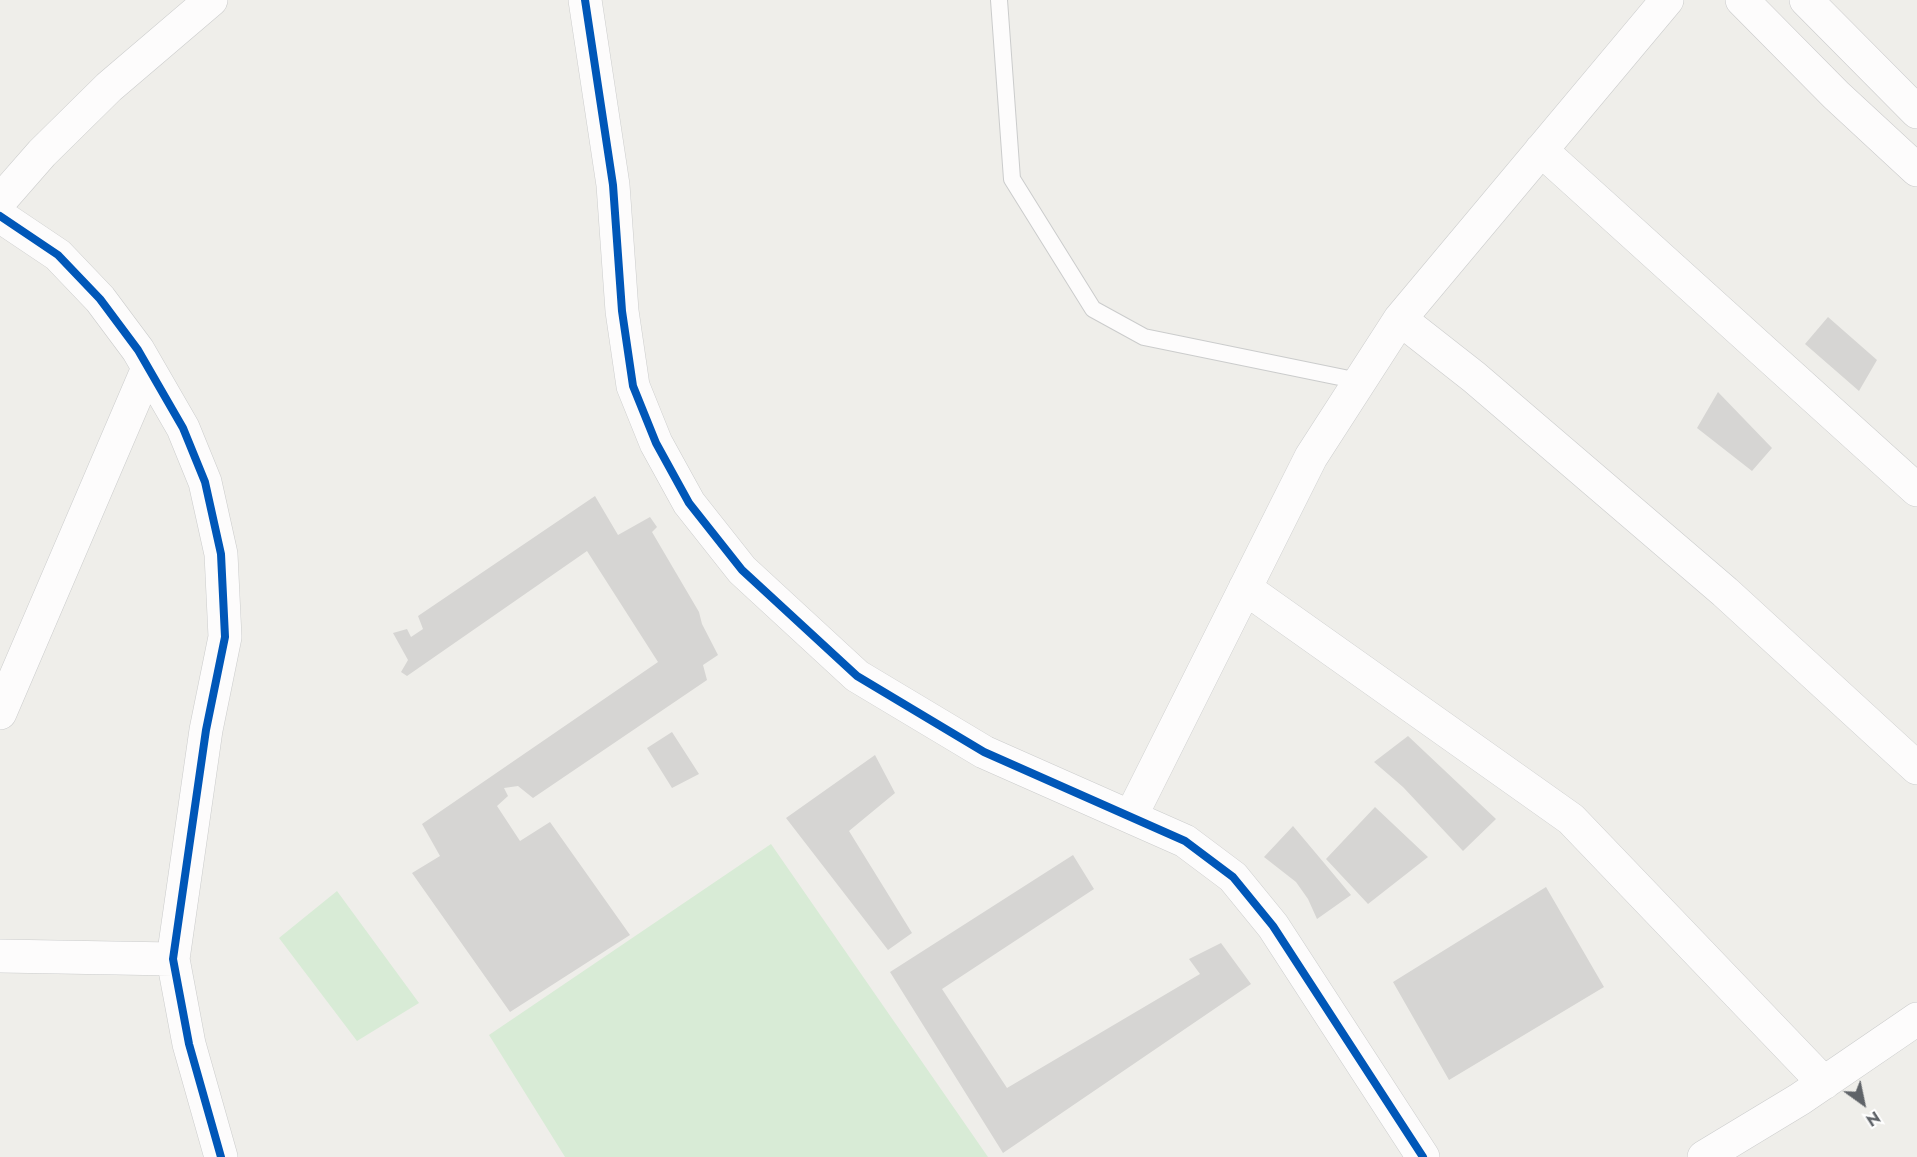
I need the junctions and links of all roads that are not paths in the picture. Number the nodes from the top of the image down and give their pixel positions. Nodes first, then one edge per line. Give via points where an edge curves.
1 (211, 0) edge
2 (585, 0) edge
3 (999, 0) edge
4 (1667, 0) edge
5 (1742, 0) edge
6 (1806, 0) edge
7 (1917, 112) edge
8 (1541, 150) junction
9 (1917, 170) edge
10 (0, 201) edge
11 (0, 216) edge
12 (1400, 319) junction
13 (148, 368) junction
14 (1359, 381) junction
15 (1917, 490) edge
16 (1245, 588) junction
17 (0, 713) edge
18 (1917, 768) edge
19 (1131, 816) junction
20 (0, 956) edge
21 (174, 959) junction
22 (1917, 1020) edge
23 (1824, 1083) junction
24 (221, 1157) edge
25 (1422, 1157) edge
26 (1704, 1157) edge

1 - 10 street via 109,87
2 - 19 street via 614,185 622,311 633,386 656,443 689,503 742,570 857,676 984,752
3 - 14 lane via 1012,179 1093,309 1144,337
4 - 8 street
5 - 9 street
6 - 7 street
8 - 12 street
8 - 15 street
11 - 13 street via 58,255 100,299
12 - 14 street
12 - 18 street via 1725,592
13 - 17 street
13 - 21 street via 183,428 205,482 221,554 225,637 206,730
14 - 16 street via 1311,457
16 - 19 street
16 - 23 street via 1571,819
19 - 25 street via 1185,841 1233,877 1273,926
20 - 21 street
21 - 24 street via 189,1044
22 - 23 street
23 - 26 street

